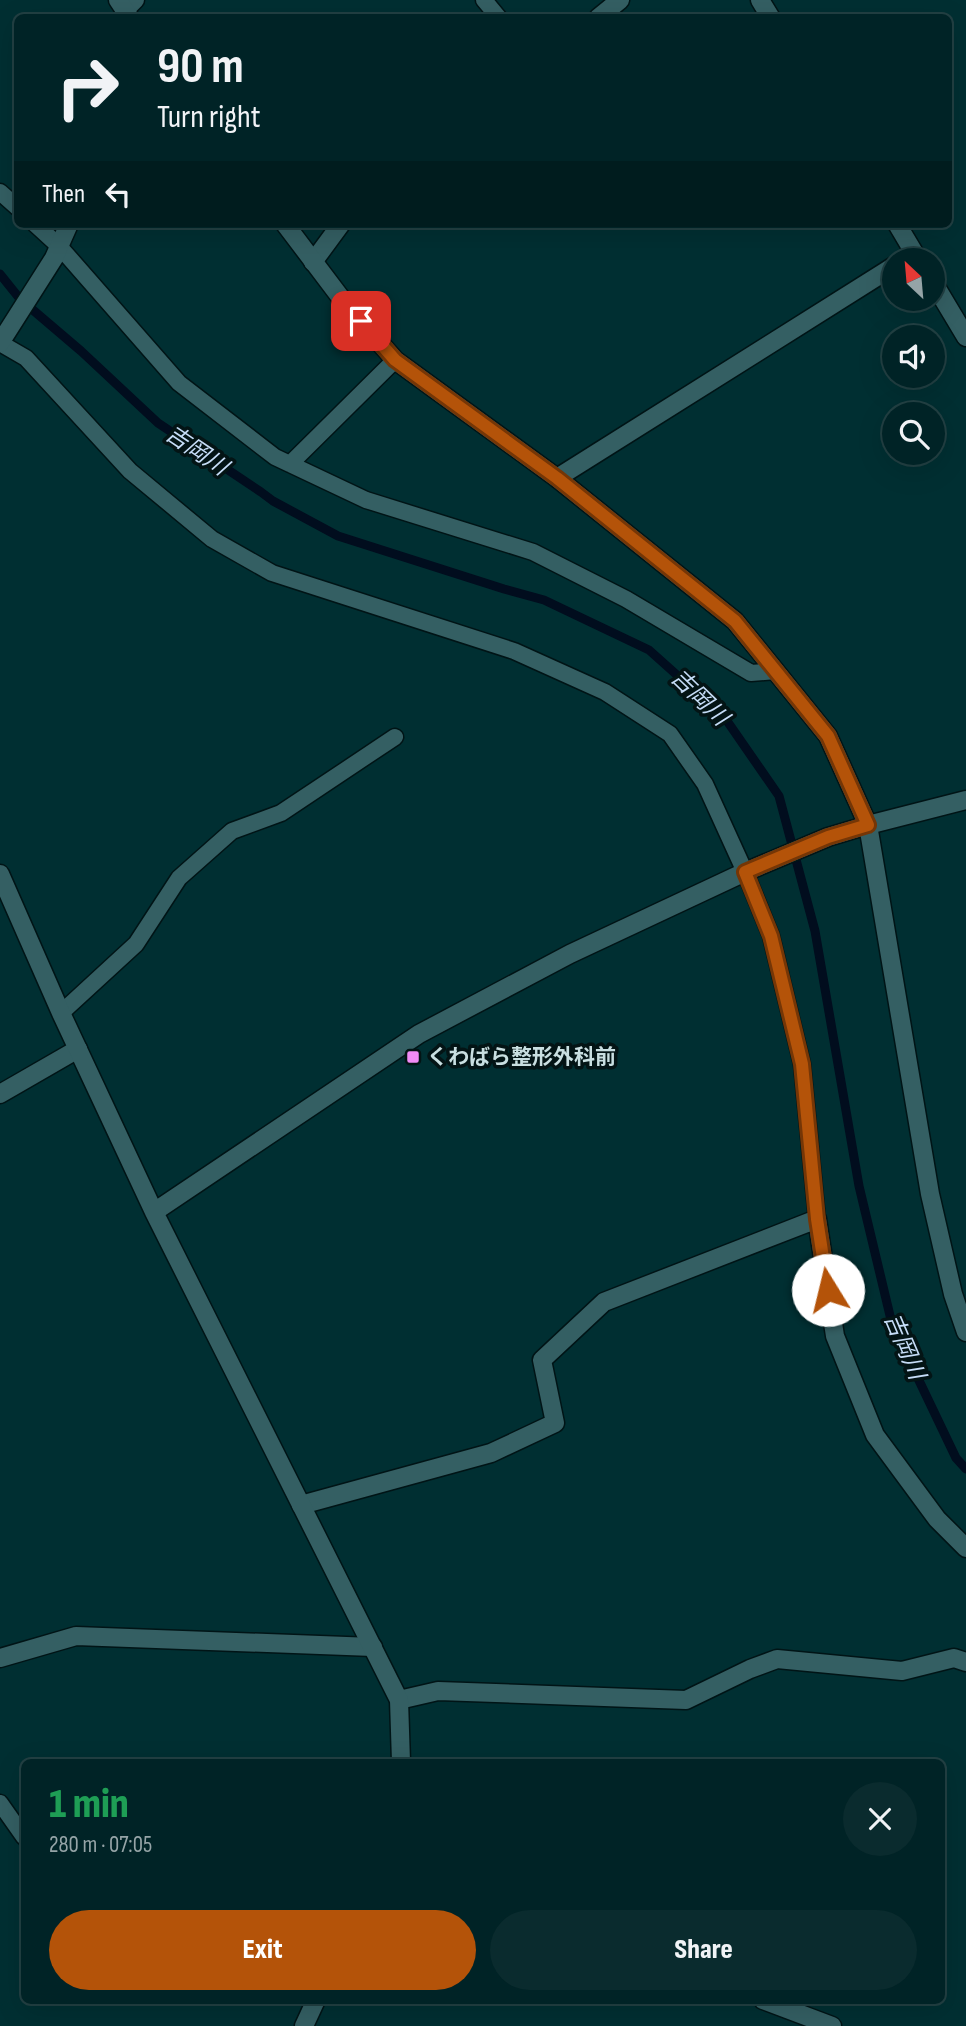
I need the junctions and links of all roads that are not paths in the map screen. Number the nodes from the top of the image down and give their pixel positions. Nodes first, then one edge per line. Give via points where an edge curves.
1 (484, 0) edge
2 (620, 0) edge
3 (496, 14) edge
4 (603, 14) edge
5 (0, 192) edge
6 (14, 204) edge
7 (38, 228) edge
8 (67, 228) edge
9 (288, 228) edge
10 (338, 228) edge
11 (899, 228) edge
12 (908, 248) edge
13 (56, 252) junction
14 (313, 262) junction
15 (882, 274) edge
16 (945, 302) edge
17 (966, 337) edge
18 (2, 340) edge
19 (395, 360) junction
20 (290, 464) junction
21 (557, 478) junction
22 (776, 671) junction
23 (395, 737) dead end
24 (966, 800) edge
25 (868, 825) junction
26 (751, 870) junction
27 (0, 874) edge
28 (61, 1013) junction
29 (78, 1049) junction
30 (0, 1094) edge
31 (154, 1212) junction
32 (817, 1219) junction
33 (966, 1332) edge
34 (301, 1505) junction
35 (966, 1548) edge
36 (373, 1647) junction
37 (0, 1658) edge
38 (966, 1662) edge
39 (399, 1700) junction
40 (401, 1759) edge
41 (0, 1803) edge
42 (21, 1832) edge
43 (314, 2004) edge
44 (774, 2004) edge
45 (304, 2026) edge
46 (832, 2026) edge

1 - 3 lane
2 - 4 street
5 - 6 lane
7 - 13 lane
8 - 13 street
9 - 14 street
10 - 14 street
11 - 12 street
13 - 18 street
13 - 20 lane via 179,383
14 - 19 street
15 - 21 street
16 - 17 street
18 - 26 lane via 26,358 130,471 212,539 272,573 514,651 605,692 670,734 705,784
19 - 20 lane
19 - 21 street
20 - 22 lane via 366,500 533,552 626,599 751,673
21 - 22 street via 735,621
22 - 25 street via 828,736
23 - 28 lane via 281,813 232,831 179,878 136,944
24 - 25 street
25 - 26 street
25 - 33 street via 930,1194
26 - 31 street via 570,954 419,1034
26 - 32 lane via 802,1064
27 - 28 street
28 - 29 street
29 - 30 street
29 - 31 street
31 - 34 street
32 - 34 street via 604,1301 542,1360 555,1423 491,1453
32 - 35 street via 835,1336 875,1435 937,1519
34 - 36 street
36 - 37 street via 76,1636
36 - 39 street
38 - 39 street via 954,1658 902,1671 777,1659 686,1700 438,1691
39 - 40 street
41 - 42 lane
43 - 45 street
44 - 46 street

